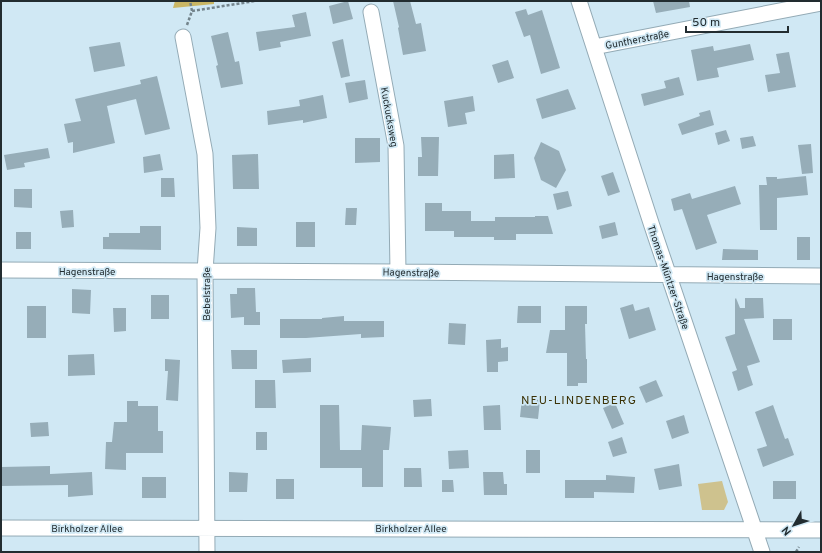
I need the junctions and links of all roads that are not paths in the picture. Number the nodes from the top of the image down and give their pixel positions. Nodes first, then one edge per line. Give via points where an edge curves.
1 (579, 1) edge
2 (821, 3) edge
3 (371, 12) dead end
4 (182, 37) road end
5 (594, 47) junction
6 (1, 270) edge
7 (205, 271) junction
8 (398, 272) junction
9 (668, 275) junction
10 (821, 276) edge
11 (1, 528) edge
12 (206, 528) junction
13 (754, 530) junction
14 (821, 530) edge
15 (207, 552) edge
16 (762, 552) edge

1 - 5 street, Thomas-Müntzer-Straße
2 - 5 street, Guntherstraße
3 - 8 street, Kuckucksweg via 396,146
4 - 7 street, Bebelstraße via 205,154 208,228
5 - 9 street, Thomas-Müntzer-Straße
6 - 7 street, Hagenstraße
7 - 8 street, Hagenstraße
7 - 12 street, Bebelstraße
8 - 9 street, Hagenstraße
9 - 10 street, Hagenstraße
9 - 13 street, Thomas-Müntzer-Straße
11 - 12 street, Birkholzer Allee
12 - 13 street, Birkholzer Allee
12 - 15 street, Bebelstraße
13 - 14 street, Birkholzer Allee
13 - 16 street, Thomas-Müntzer-Straße

